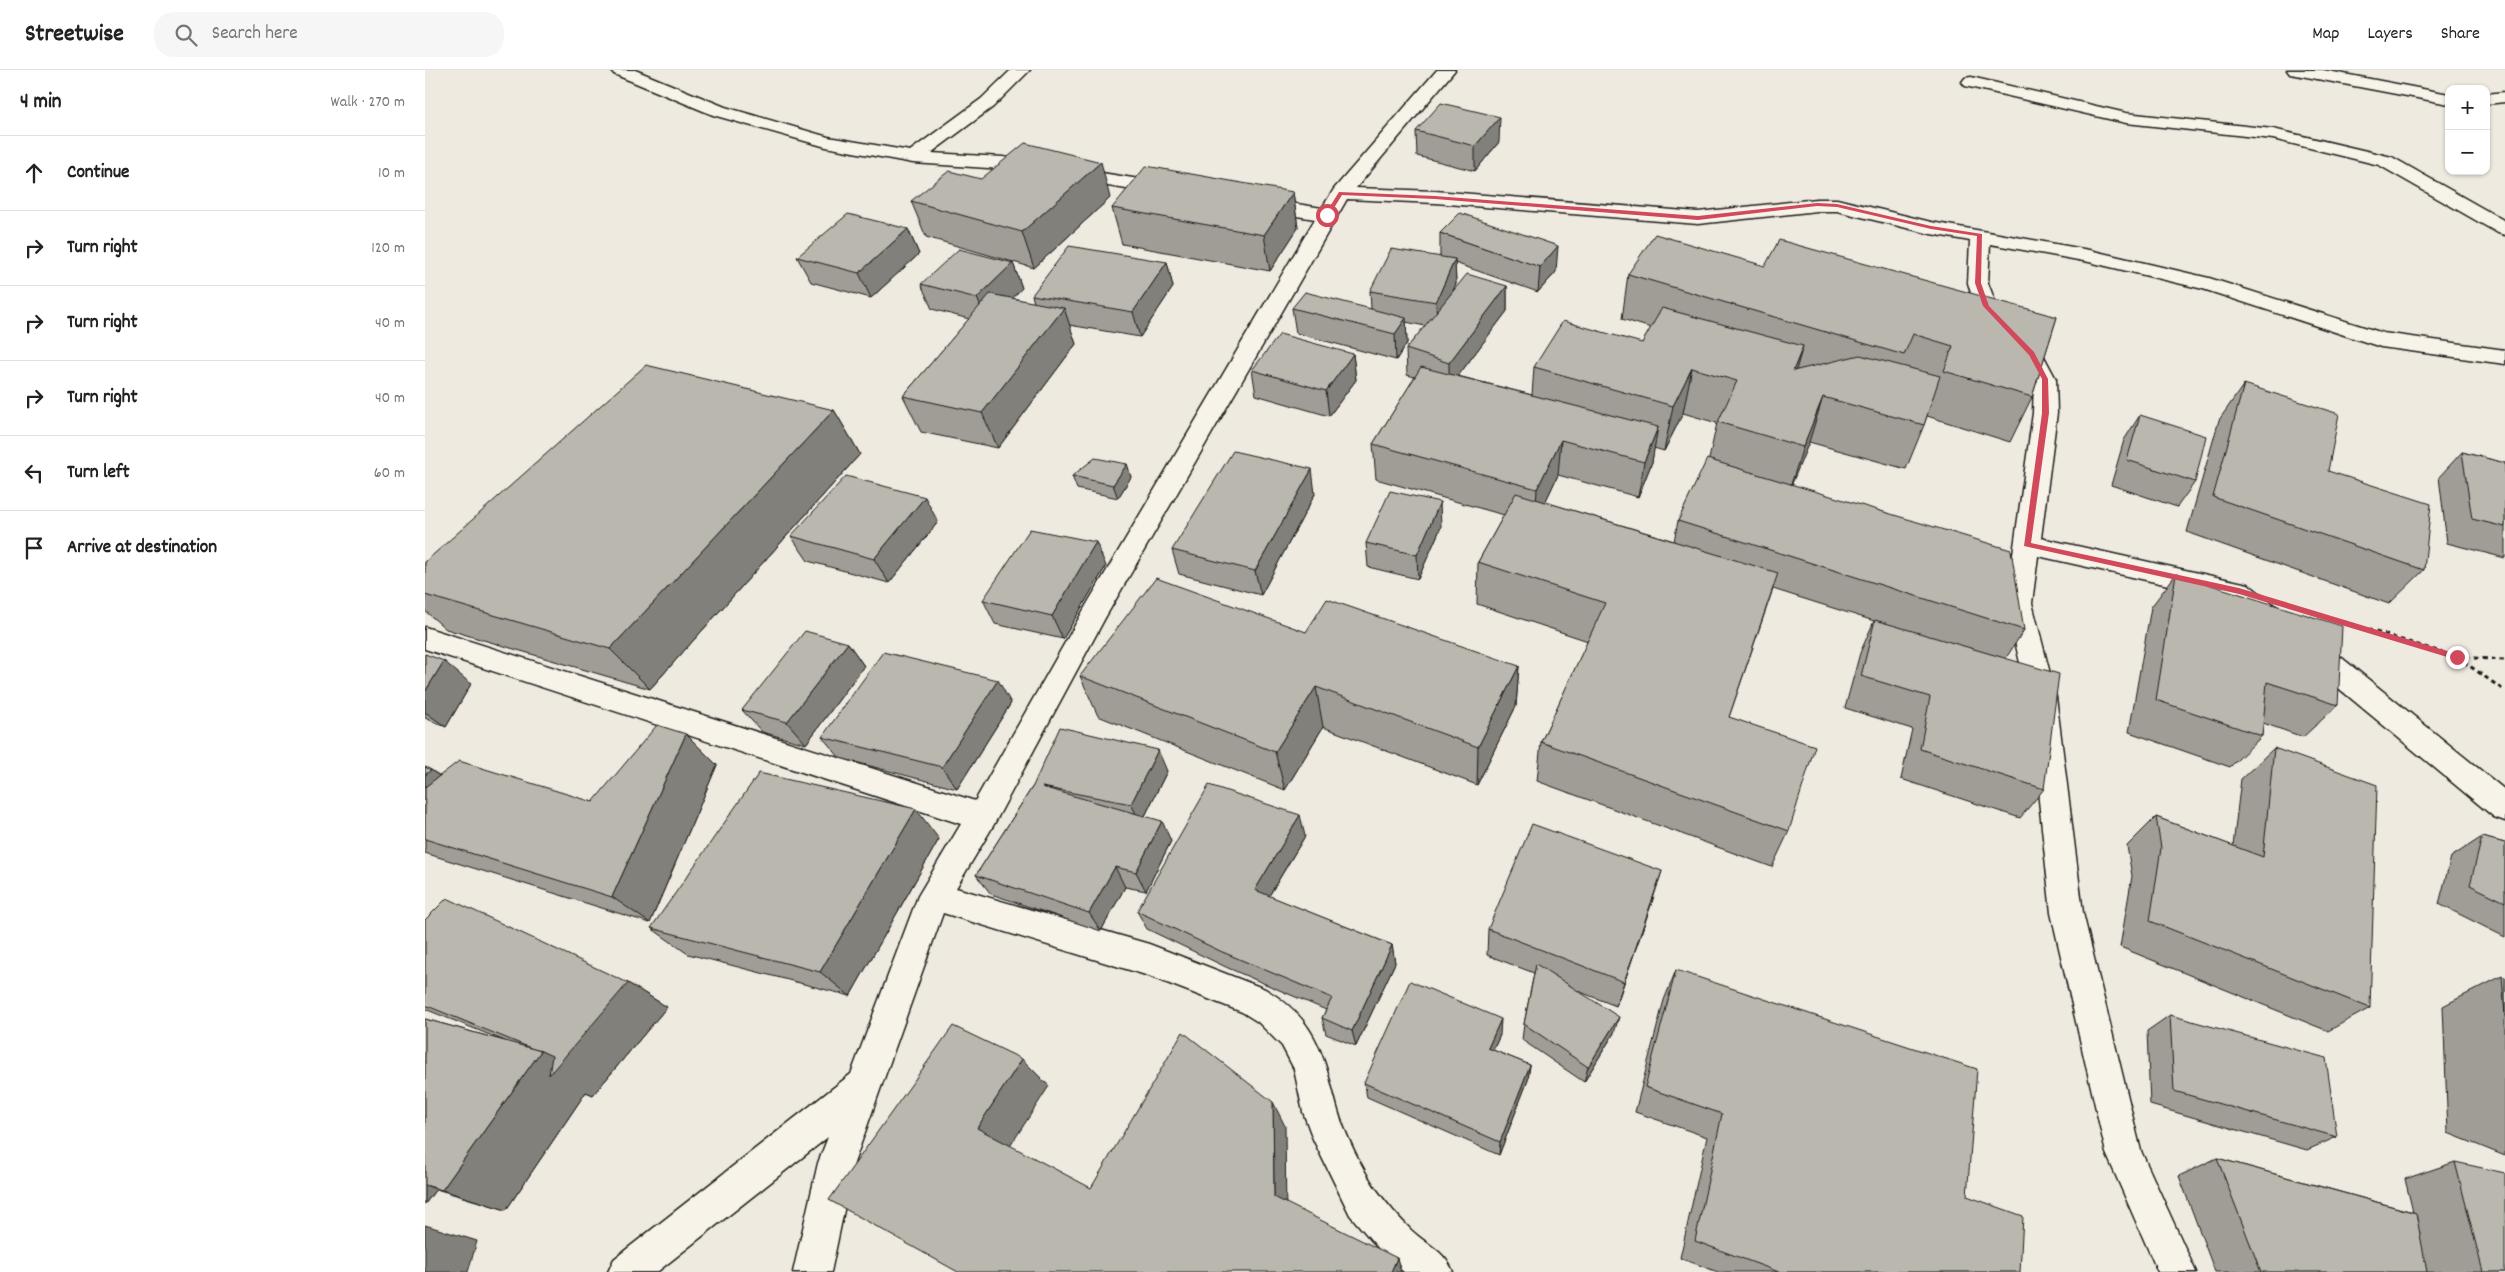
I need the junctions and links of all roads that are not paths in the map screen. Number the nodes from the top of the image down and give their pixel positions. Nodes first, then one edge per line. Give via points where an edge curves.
1 (620, 70) edge
2 (1021, 70) edge
3 (1446, 70) edge
4 (2296, 70) edge
5 (1971, 82) dead end
6 (2505, 97) edge
7 (2445, 98) edge
8 (2490, 99) edge
9 (913, 157) junction
10 (1189, 193) edge
11 (1238, 201) edge
12 (1334, 204) junction
13 (2505, 229) edge
14 (1980, 235) junction
15 (2505, 357) edge
16 (2027, 544) junction
17 (425, 638) edge
18 (2505, 808) edge
19 (981, 817) junction
20 (934, 896) junction
21 (864, 1086) junction
22 (627, 1272) edge
23 (812, 1272) edge
24 (1434, 1272) edge
25 (2177, 1272) edge

1 - 9 street via 719,111 826,142
2 - 9 street via 987,104
3 - 12 street
4 - 7 street
5 - 13 street via 2126,118 2273,134 2385,161
6 - 8 street
9 - 10 street via 1003,163
11 - 12 street
12 - 14 street via 1435,197 1698,218 1837,205 1931,228
12 - 19 street via 1101,602
14 - 15 street via 2209,284 2381,340
14 - 16 street via 1978,283 1986,306 2032,354 2045,379 2045,413
16 - 18 street via 2239,591
16 - 25 street via 2019,604 2042,697 2067,913 2123,1153
17 - 19 street
19 - 20 street
20 - 21 street
20 - 24 street via 1149,960 1246,997 1270,1010 1294,1034 1310,1065 1331,1139 1363,1202 1398,1242
21 - 22 street
21 - 23 street via 836,1163

